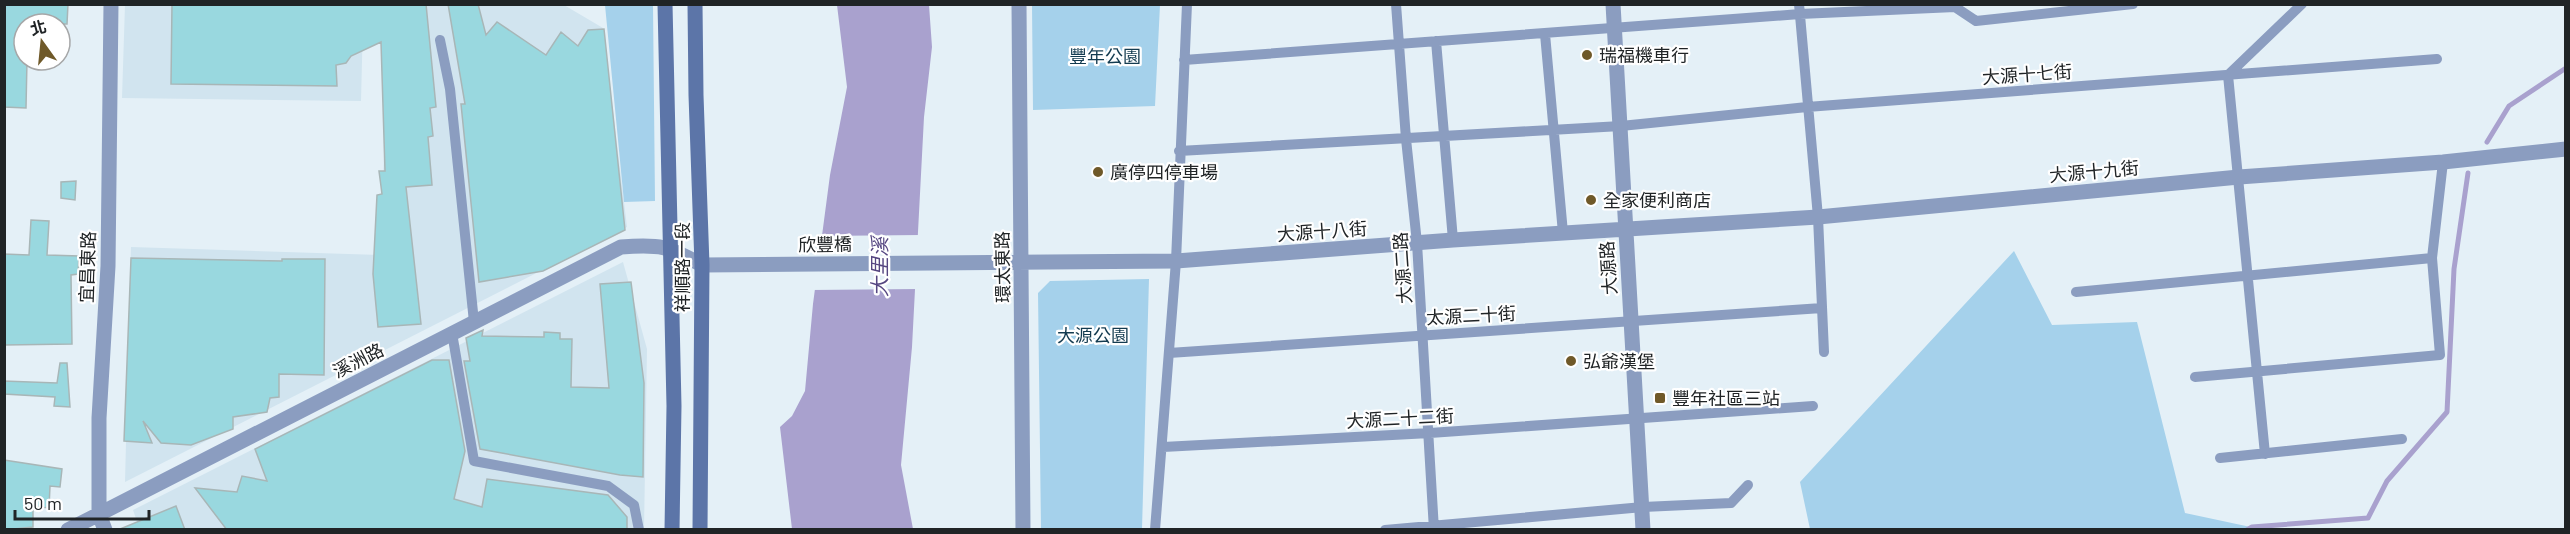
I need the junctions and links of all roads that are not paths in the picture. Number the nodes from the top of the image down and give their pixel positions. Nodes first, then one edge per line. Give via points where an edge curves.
1 (111, 4) edge
2 (665, 4) edge
3 (695, 4) edge
4 (1019, 4) edge
5 (1187, 4) edge
6 (1396, 4) edge
7 (1613, 4) edge
8 (2133, 4) edge
9 (2302, 4) edge
10 (1799, 10) edge
11 (1614, 29) junction
12 (1545, 34) junction
13 (440, 40) dead end
14 (1436, 41) junction
15 (1399, 45) junction
16 (2437, 58) dead end
17 (1184, 60) junction
18 (2228, 75) junction
19 (1807, 107) junction
20 (1621, 126) junction
21 (1553, 128) junction
22 (1443, 135) junction
23 (1406, 139) junction
24 (2565, 149) edge
25 (1179, 151) junction
26 (2443, 162) junction
27 (2239, 177) junction
28 (1818, 217) junction
29 (1625, 229) junction
30 (1563, 233) junction
31 (1453, 240) junction
32 (1417, 243) junction
33 (671, 248) junction
34 (2432, 258) junction
35 (1021, 261) junction
36 (1176, 261) junction
37 (702, 265) junction
38 (2248, 276) junction
39 (2076, 292) dead end
40 (1822, 308) junction
41 (474, 322) junction
42 (1631, 322) junction
43 (452, 333) junction
44 (1423, 334) junction
45 (1824, 352) dead end
46 (1169, 353) junction
47 (2257, 371) junction
48 (2195, 377) dead end
49 (1813, 406) dead end
50 (1638, 418) junction
51 (1430, 433) junction
52 (2402, 439) dead end
53 (1163, 447) junction
54 (2265, 454) junction
55 (2220, 458) dead end
56 (1748, 485) dead end
57 (1643, 507) junction
58 (99, 514) junction
59 (1434, 528) edge
60 (68, 530) edge
61 (105, 530) edge
62 (639, 530) edge
63 (672, 530) edge
64 (700, 530) edge
65 (1023, 530) edge
66 (1155, 530) edge
67 (1385, 530) edge
68 (1643, 530) edge

1 - 58 street, 宜昌東路 via 108,266 99,418
2 - 33 street, 祥順路一段
3 - 37 street, 祥順路一段
4 - 35 street, 環太東路
5 - 17 lane
6 - 15 lane, 大源二路
7 - 11 street, 大源路
8 - 10 lane via 1976,21 1955,7
9 - 18 lane
10 - 11 lane
10 - 19 lane
11 - 12 lane
11 - 20 street, 大源路
12 - 14 lane
12 - 21 lane
13 - 41 lane via 450,89
14 - 15 lane
14 - 22 lane
15 - 17 lane
15 - 23 lane, 大源二路
16 - 18 lane, 大源十七街
17 - 25 lane
18 - 19 lane, 大源十七街
18 - 27 lane
19 - 20 lane, 大源十七街
19 - 28 lane
20 - 21 lane, 大源十七街
20 - 29 street, 大源路
21 - 22 lane, 大源十七街
21 - 30 lane
22 - 23 lane, 大源十七街
22 - 31 lane
23 - 25 lane, 大源十七街
23 - 32 lane, 大源二路
24 - 26 street, 大源十九街
25 - 36 lane
26 - 27 street, 大源十九街
26 - 34 lane
27 - 28 street, 大源十九街
27 - 38 lane
28 - 29 street, 大源十九街
28 - 40 lane
29 - 30 street, 大源十八街
29 - 42 street, 大源路
30 - 31 street, 大源十八街
31 - 32 street, 大源十八街
32 - 36 street, 大源十八街
32 - 44 lane, 大源二路
33 - 37 street
33 - 41 street, 溪洲路 via 621,247
33 - 63 street, 祥順路一段
34 - 38 lane
34 - 47 lane via 2440,355
35 - 36 street, 大源十八街
35 - 37 street, 欣豐橋
35 - 65 street, 環太東路
36 - 46 lane
37 - 64 street, 祥順路一段
38 - 39 lane
38 - 47 lane
40 - 42 lane, 太源二十街
40 - 45 lane
41 - 43 street, 溪洲路
42 - 44 lane, 太源二十街
42 - 50 street, 大源路
43 - 58 street, 溪洲路
43 - 62 lane via 474,462 608,486 634,504
44 - 46 lane, 太源二十街
44 - 51 lane, 大源二路
46 - 53 lane
47 - 48 lane
47 - 54 lane
49 - 50 lane, 大源二十二街
50 - 51 lane, 大源二十二街
50 - 57 street, 大源路
51 - 53 lane, 大源二十二街
51 - 59 lane, 大源二路
52 - 54 lane
53 - 66 lane
54 - 55 lane
56 - 57 lane via 1731,503
57 - 59 lane
57 - 68 street, 大源路
58 - 60 street, 溪洲路
58 - 61 street, 宜昌東路
59 - 67 lane

